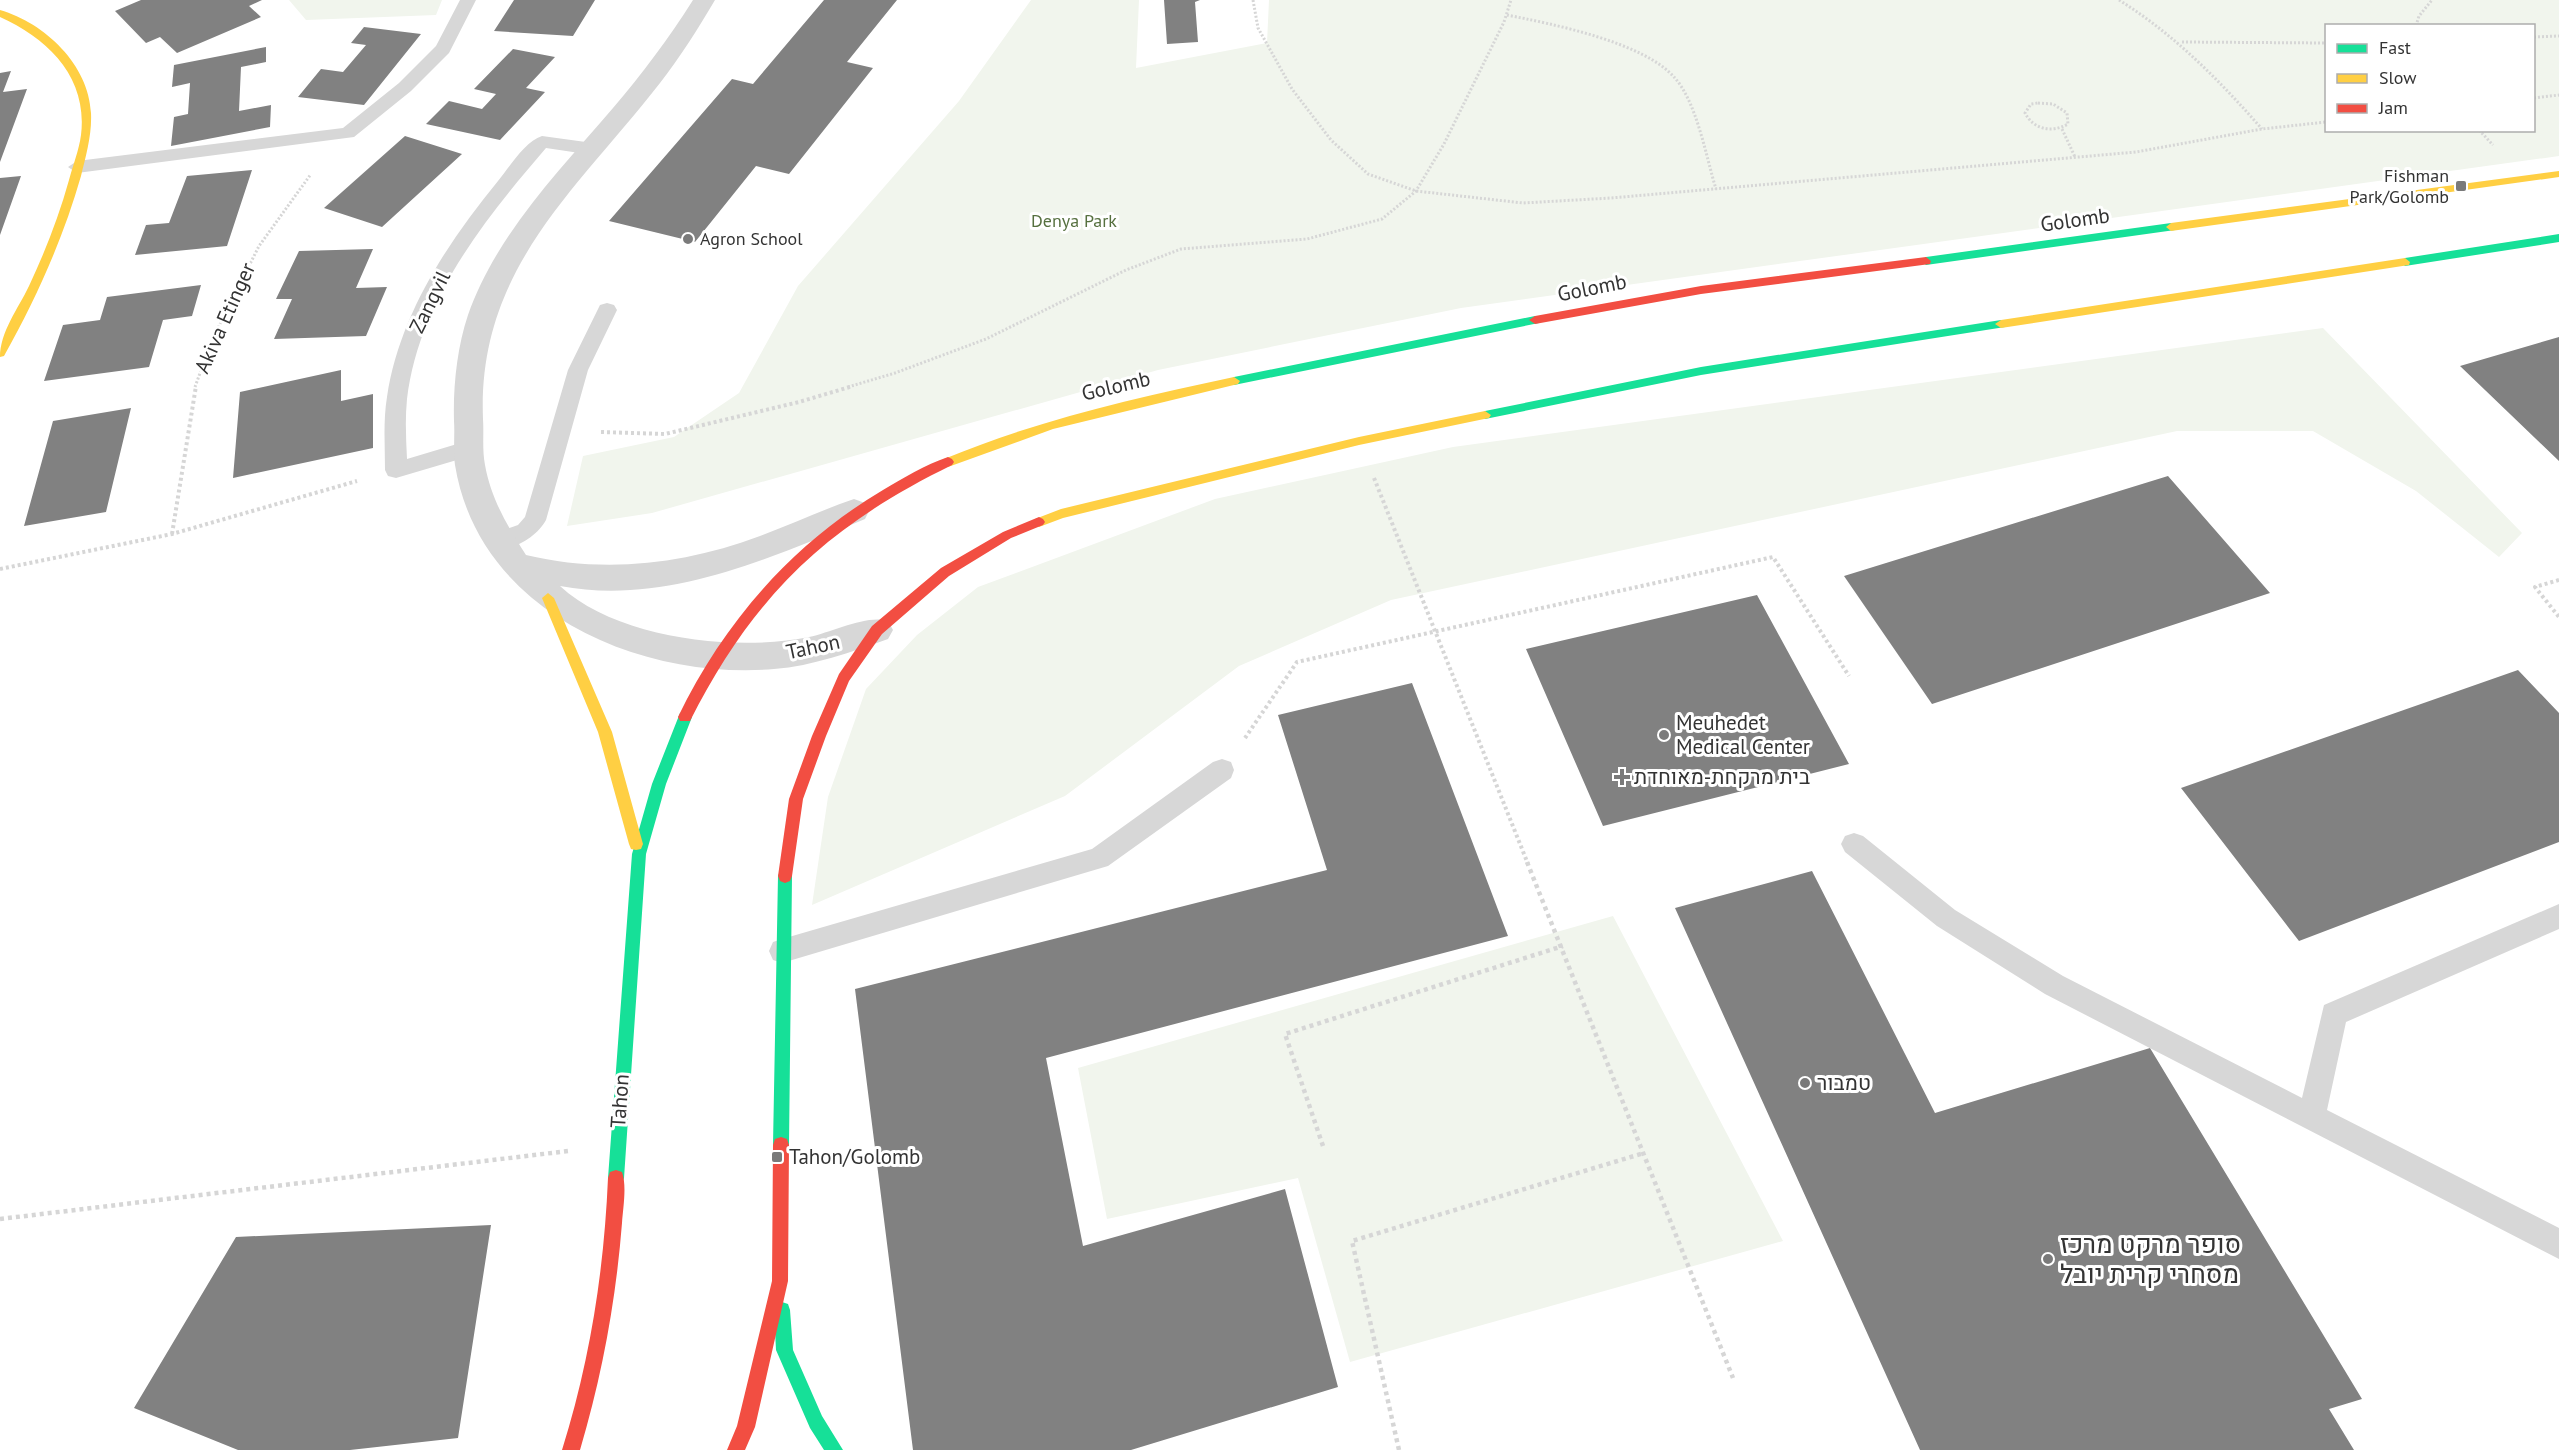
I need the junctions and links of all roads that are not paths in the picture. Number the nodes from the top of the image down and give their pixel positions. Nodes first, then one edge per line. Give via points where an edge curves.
1 (468, 0) edge
2 (704, 0) edge
3 (0, 13) edge
4 (593, 149) junction
5 (77, 167) junction
6 (2559, 174) edge
7 (2559, 238) edge
8 (607, 310) dead end
9 (0, 353) edge
10 (467, 449) junction
11 (864, 507) junction
12 (498, 542) junction
13 (519, 566) junction
14 (548, 598) junction
15 (877, 630) junction
16 (718, 655) junction
17 (1222, 770) road end
18 (1854, 844) dead end
19 (639, 854) junction
20 (2559, 916) edge
21 (782, 951) junction
22 (2312, 1116) junction
23 (2559, 1244) edge
24 (780, 1281) junction
25 (572, 1450) edge
26 (736, 1450) edge
27 (834, 1450) edge

1 - 5 lane via 443,49 348,134
2 - 4 street via 689,28 652,78
3 - 5 main road via 48,37 71,63 81,88 86,129
4 - 10 street via 510,252 484,307 471,367
4 - 10 lane, Zangvil via 542,142 454,254 416,323 397,396 396,470
5 - 9 main road via 55,245
6 - 11 main road, Golomb via 1656,297 1242,379 1083,415 960,456
7 - 15 main road via 1701,371 1359,441 1061,514 1006,535 945,572
8 - 12 lane via 578,370 535,520 526,531
10 - 12 street via 480,502
11 - 13 street via 747,555 659,575 616,580 569,577
11 - 16 main road, Golomb via 809,551 774,586
12 - 13 street
13 - 14 street
14 - 16 street via 606,631 671,650
14 - 19 main road via 605,732
15 - 16 street, Tahon via 816,650 771,656
15 - 21 main road, Tahon via 844,678 796,799 785,876
16 - 19 main road, Tahon via 668,752 647,809
17 - 21 lane via 1099,858
18 - 22 lane via 1946,918 2054,985
19 - 25 main road, Tahon via 617,1146 615,1239 586,1405
20 - 22 lane via 2334,1014
21 - 24 main road, Tahon
22 - 23 lane
24 - 26 main road, Tahon via 748,1417
24 - 27 main road via 785,1350 816,1422

